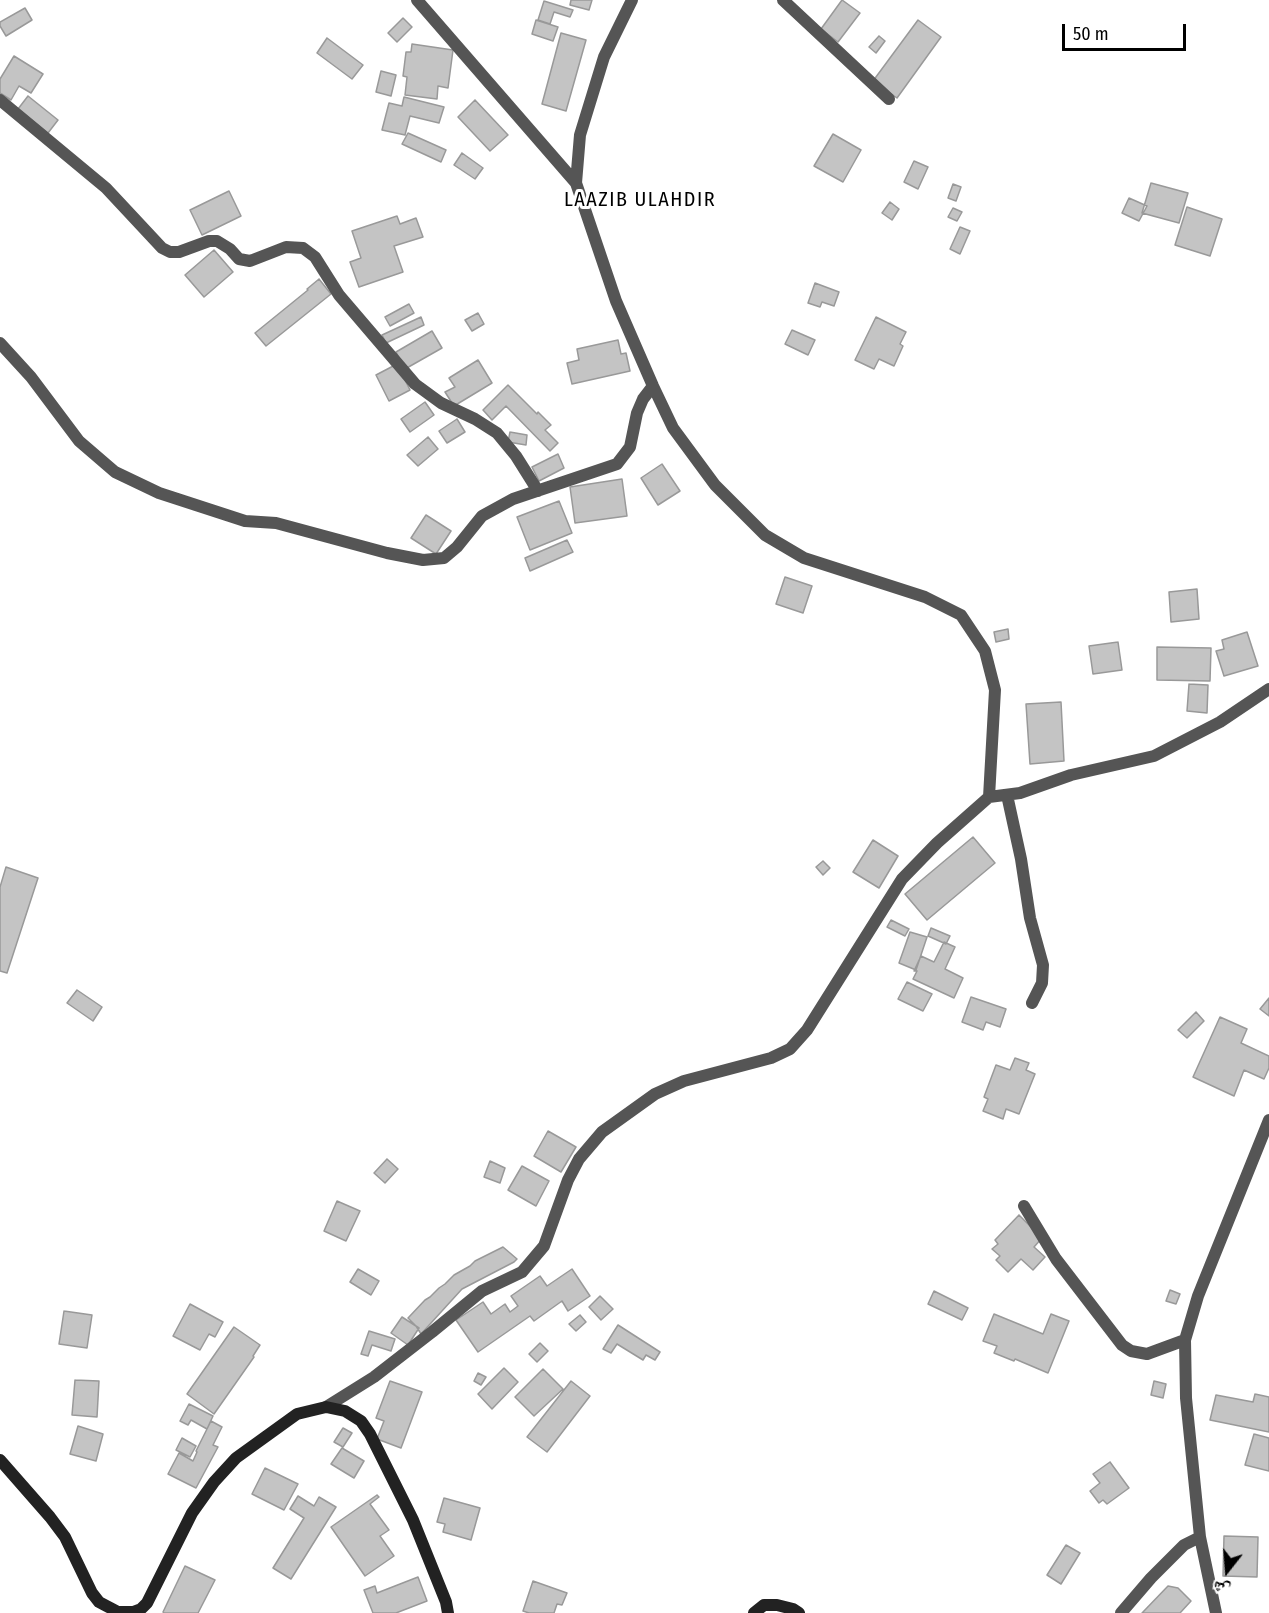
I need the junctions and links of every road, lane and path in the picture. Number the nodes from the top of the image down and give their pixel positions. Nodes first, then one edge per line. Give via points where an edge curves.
1 (417, 0) edge
2 (632, 0) edge
3 (783, 0) edge
4 (889, 99) dead end
5 (0, 100) edge
6 (576, 183) junction
7 (0, 343) edge
8 (653, 386) junction
9 (537, 490) junction
10 (1269, 689) edge
11 (1007, 795) junction
12 (989, 797) junction
13 (1032, 1003) dead end
14 (1269, 1120) edge
15 (1024, 1206) dead end
16 (1185, 1340) junction
17 (326, 1407) junction
18 (0, 1460) edge
19 (1200, 1537) junction
20 (448, 1613) edge
21 (754, 1613) edge
22 (799, 1613) edge
23 (1121, 1613) edge
24 (1216, 1613) edge

1 - 6 street
2 - 6 street via 604,57 580,135
3 - 4 street
5 - 9 street via 106,188 170,252 217,241 239,259 250,261 286,247 303,249 315,257 339,295 416,384 497,433
6 - 8 street via 616,301
7 - 9 street via 79,441 115,472 159,493 245,521 276,523 423,560 444,558 482,516
8 - 9 street via 637,413 630,447 617,465
8 - 12 street via 673,428 715,485 765,536 804,558 925,597 961,615 986,651 995,690
10 - 11 street via 1220,722 1154,756
11 - 12 street
11 - 13 street via 1030,918 1043,964 1042,983
12 - 17 street via 902,879 807,1030 790,1049 655,1094 602,1132 579,1160 543,1246 522,1272 482,1291 374,1377
14 - 16 street via 1198,1296
15 - 16 street via 1056,1259 1122,1345 1148,1354
16 - 19 street via 1186,1398
17 - 18 main road via 297,1414 236,1458 192,1513 147,1603 133,1612 118,1612 99,1602 65,1537
17 - 20 main road via 345,1411 361,1421 370,1434 413,1520
19 - 23 street via 1184,1545
19 - 24 street
21 - 22 main road via 764,1605 777,1605

